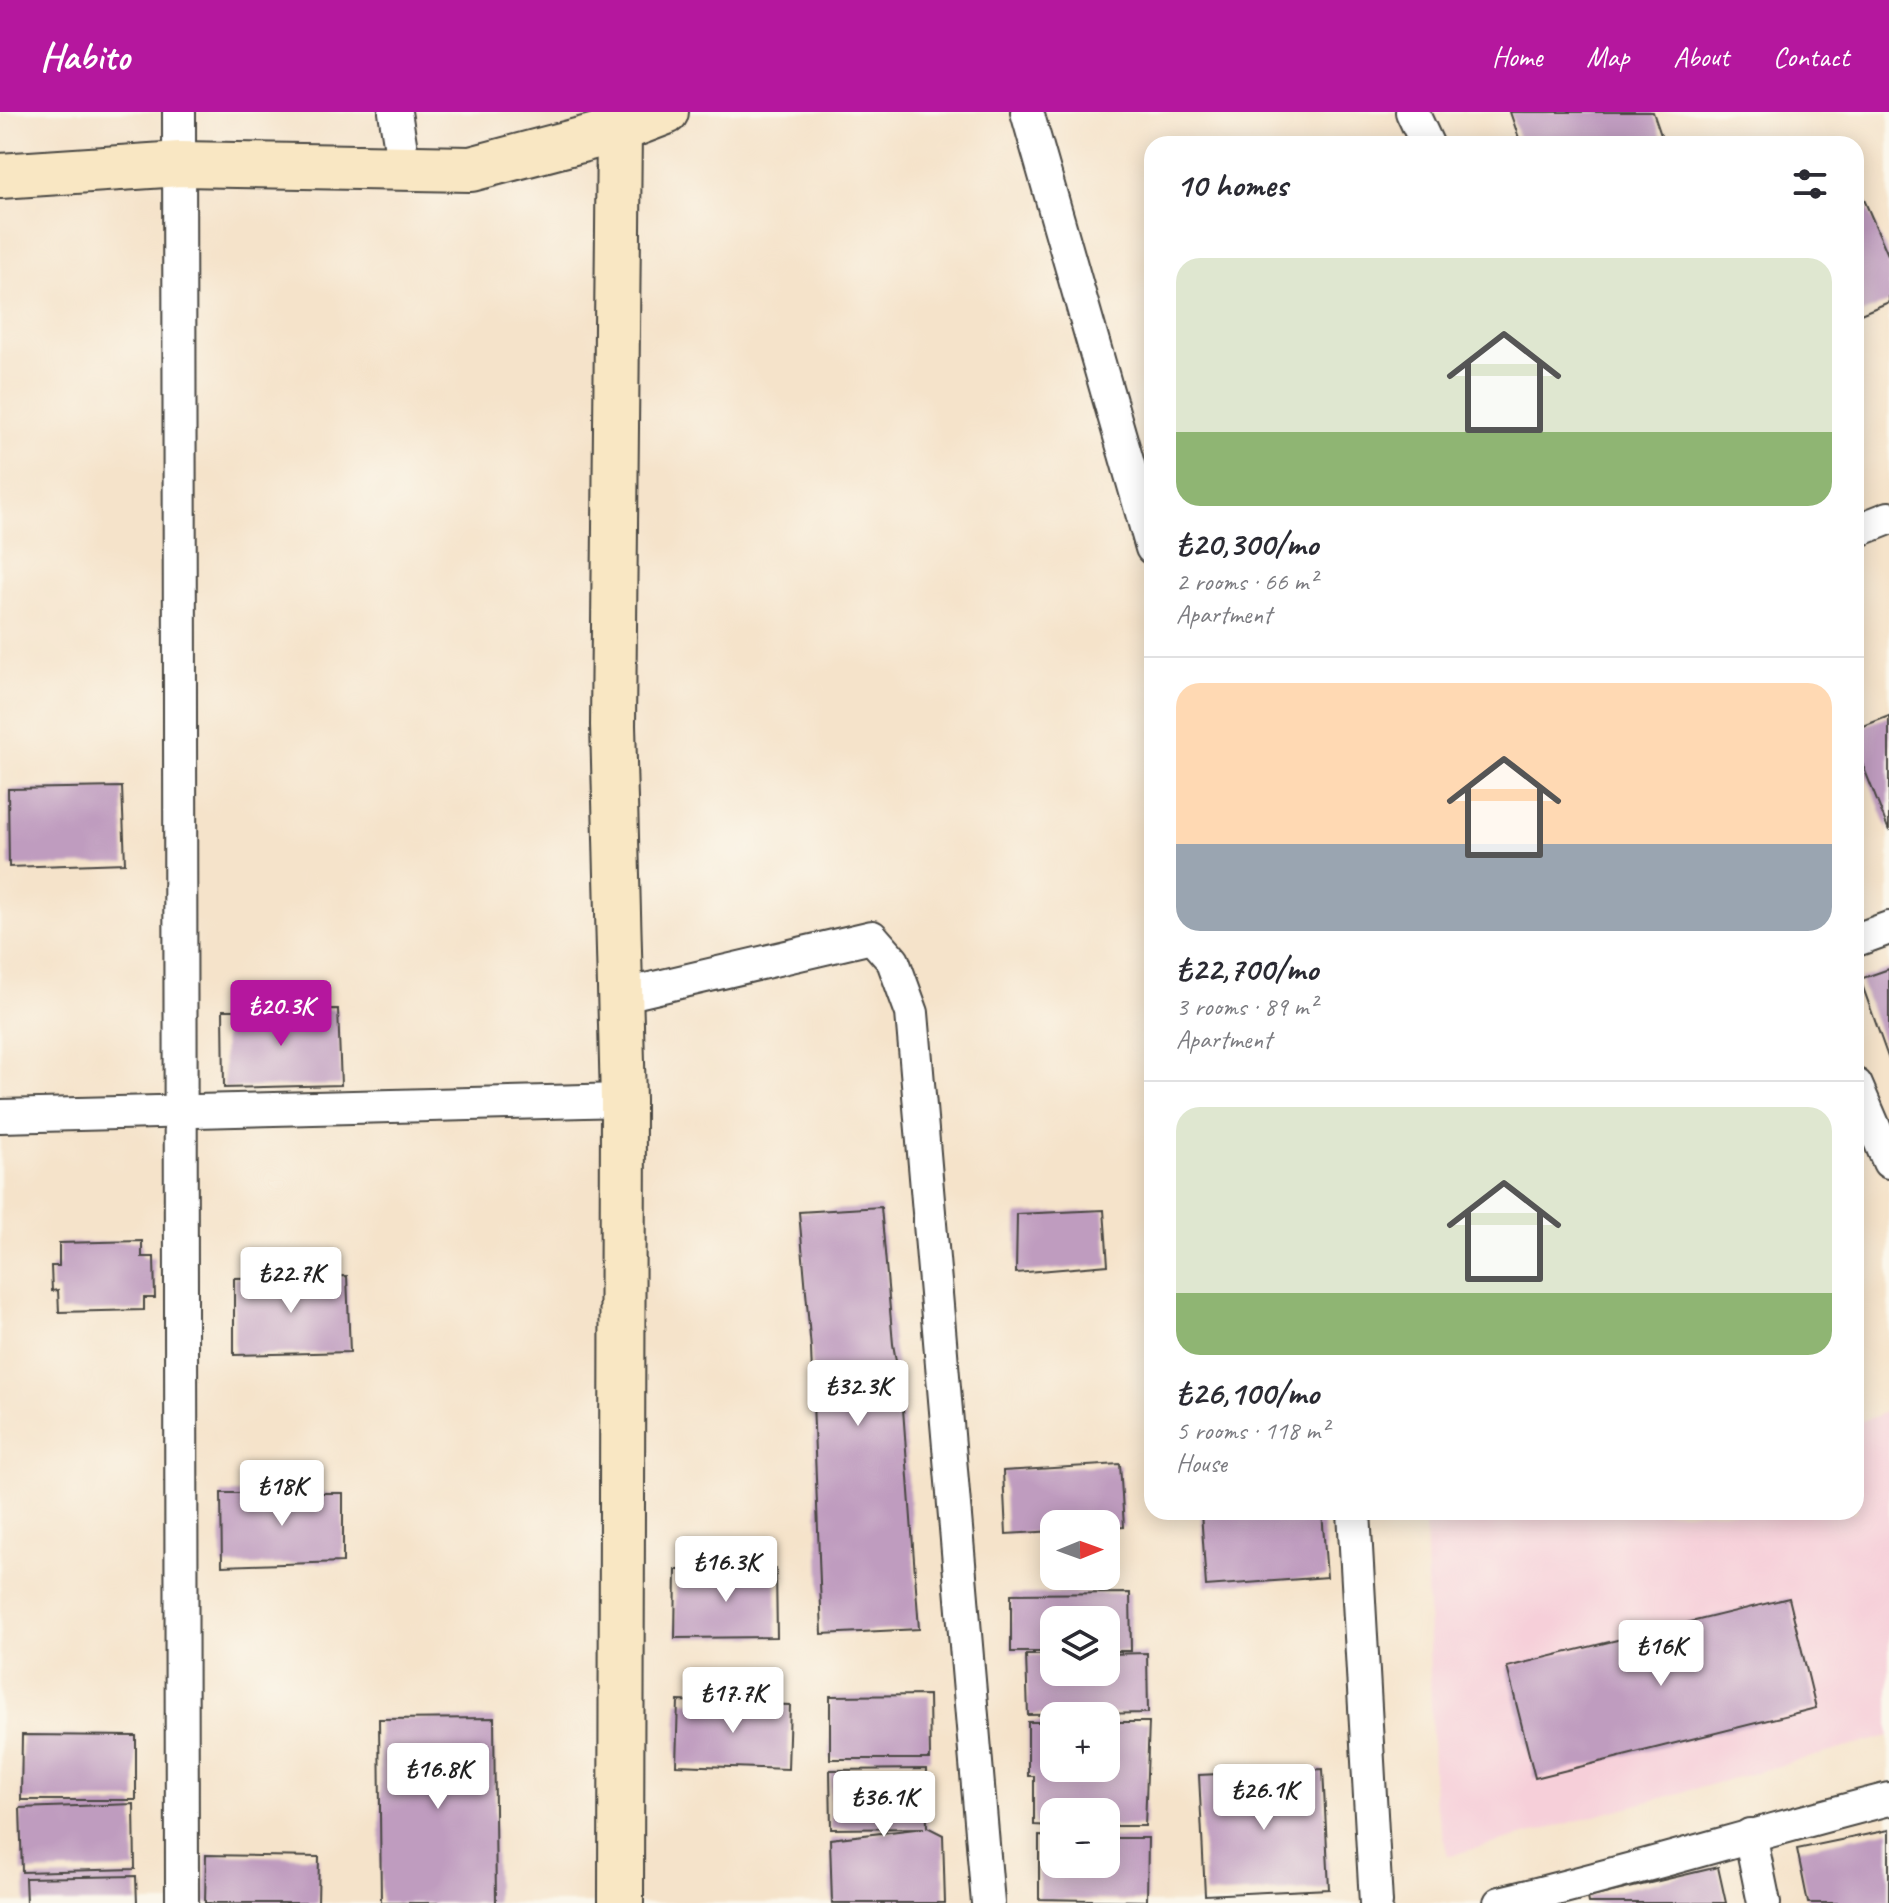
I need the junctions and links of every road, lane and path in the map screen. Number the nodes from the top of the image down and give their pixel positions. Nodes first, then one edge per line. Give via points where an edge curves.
1 (179, 112) edge
2 (395, 112) edge
3 (666, 112) edge
4 (1027, 112) edge
5 (1412, 112) edge
6 (619, 130) junction
7 (1423, 136) edge
8 (180, 164) junction
9 (404, 168) junction
10 (0, 176) edge
11 (1889, 518) edge
12 (1144, 520) edge
13 (1864, 528) edge
14 (1889, 928) edge
15 (1864, 937) edge
16 (620, 996) junction
17 (623, 1100) junction
18 (1864, 1104) edge
19 (182, 1111) junction
20 (0, 1116) edge
21 (1889, 1162) edge
22 (1354, 1520) edge
23 (1889, 1799) edge
24 (1750, 1835) junction
25 (182, 1903) edge
26 (621, 1903) edge
27 (988, 1903) edge
28 (1376, 1903) edge
29 (1500, 1903) edge
30 (1764, 1903) edge

1 - 8 street
2 - 9 street
3 - 6 street
4 - 12 street
5 - 7 street
6 - 9 street via 471,169
6 - 16 street via 613,725
8 - 9 street
8 - 10 street
8 - 19 street
11 - 13 street
14 - 15 street
16 - 17 street
16 - 27 street via 872,937 893,961 912,1013
17 - 19 street
17 - 26 street
18 - 21 street
19 - 20 street
19 - 25 street
22 - 28 street
23 - 24 street
24 - 29 street
24 - 30 street

